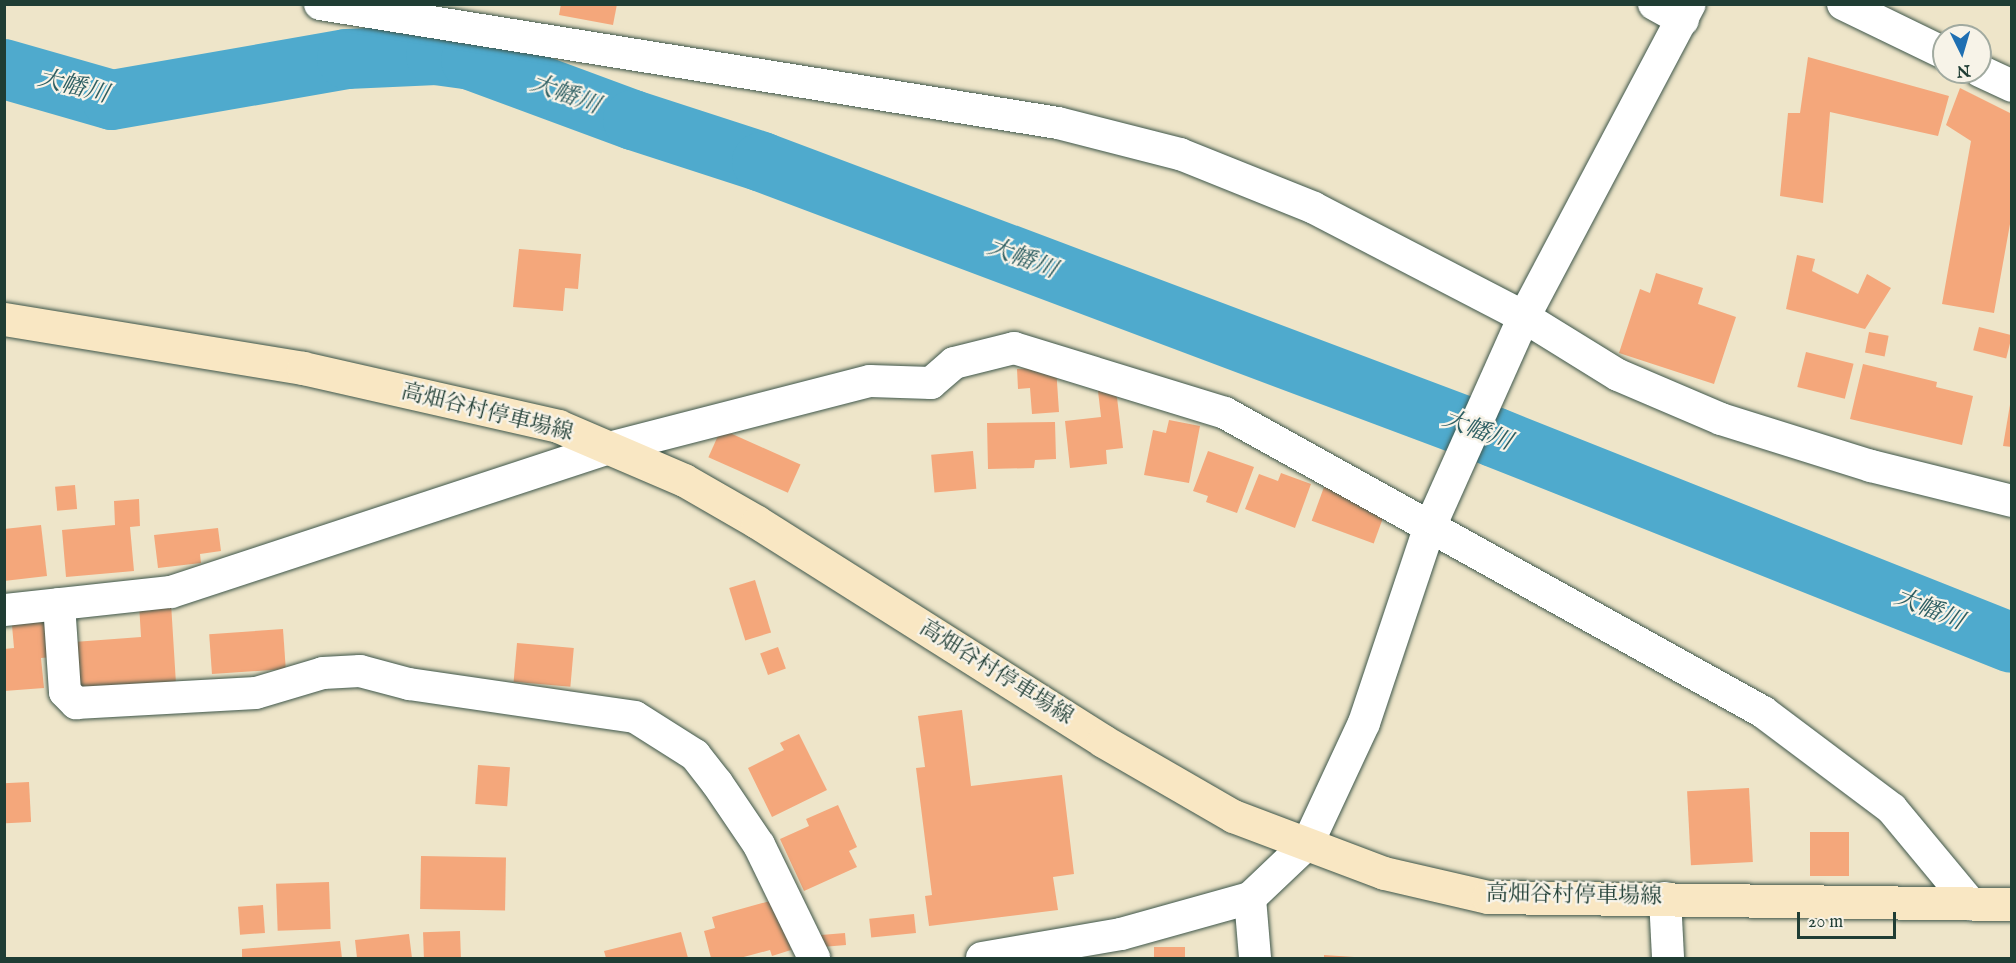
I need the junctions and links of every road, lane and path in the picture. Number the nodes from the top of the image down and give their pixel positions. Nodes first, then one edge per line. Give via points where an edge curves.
1 (320, 4) edge
2 (1654, 4) edge
3 (1843, 4) edge
4 (1686, 12) edge
5 (1932, 47) edge
6 (1992, 77) edge
7 (2012, 86) edge
8 (1524, 317) junction
9 (4, 319) edge
10 (609, 448) junction
11 (2012, 501) edge
12 (1433, 519) junction
13 (59, 604) junction
14 (4, 610) edge
15 (1308, 843) junction
16 (1250, 898) junction
17 (1665, 898) junction
18 (1971, 904) junction
19 (2012, 904) edge
20 (814, 958) edge
21 (982, 958) edge
22 (1255, 958) edge
23 (1668, 958) edge

1 - 8 street via 1036,119 1180,154 1314,208
2 - 4 street
3 - 5 street
4 - 8 street
6 - 7 street
8 - 11 street via 1618,375 1721,419 1871,466
8 - 12 street
9 - 10 main road, 高畑谷村停車場線 via 303,368 558,426
10 - 12 street via 870,381 931,384 954,363 1014,348 1225,413 1390,503
10 - 13 street via 171,592
10 - 15 main road, 高畑谷村停車場線 via 684,480 757,522 1103,741 1233,816
12 - 15 street via 1364,723
12 - 18 street via 1762,712 1892,809
13 - 14 street
13 - 20 street via 65,692 76,703 256,693 323,673 360,671 408,684 635,717 695,755 717,783 759,845
15 - 16 street
15 - 17 main road, 高畑谷村停車場線 via 1384,873 1488,897
16 - 21 street via 1121,934
16 - 22 street
17 - 18 main road, 高畑谷村停車場線
17 - 23 street
18 - 19 main road, 高畑谷村停車場線

